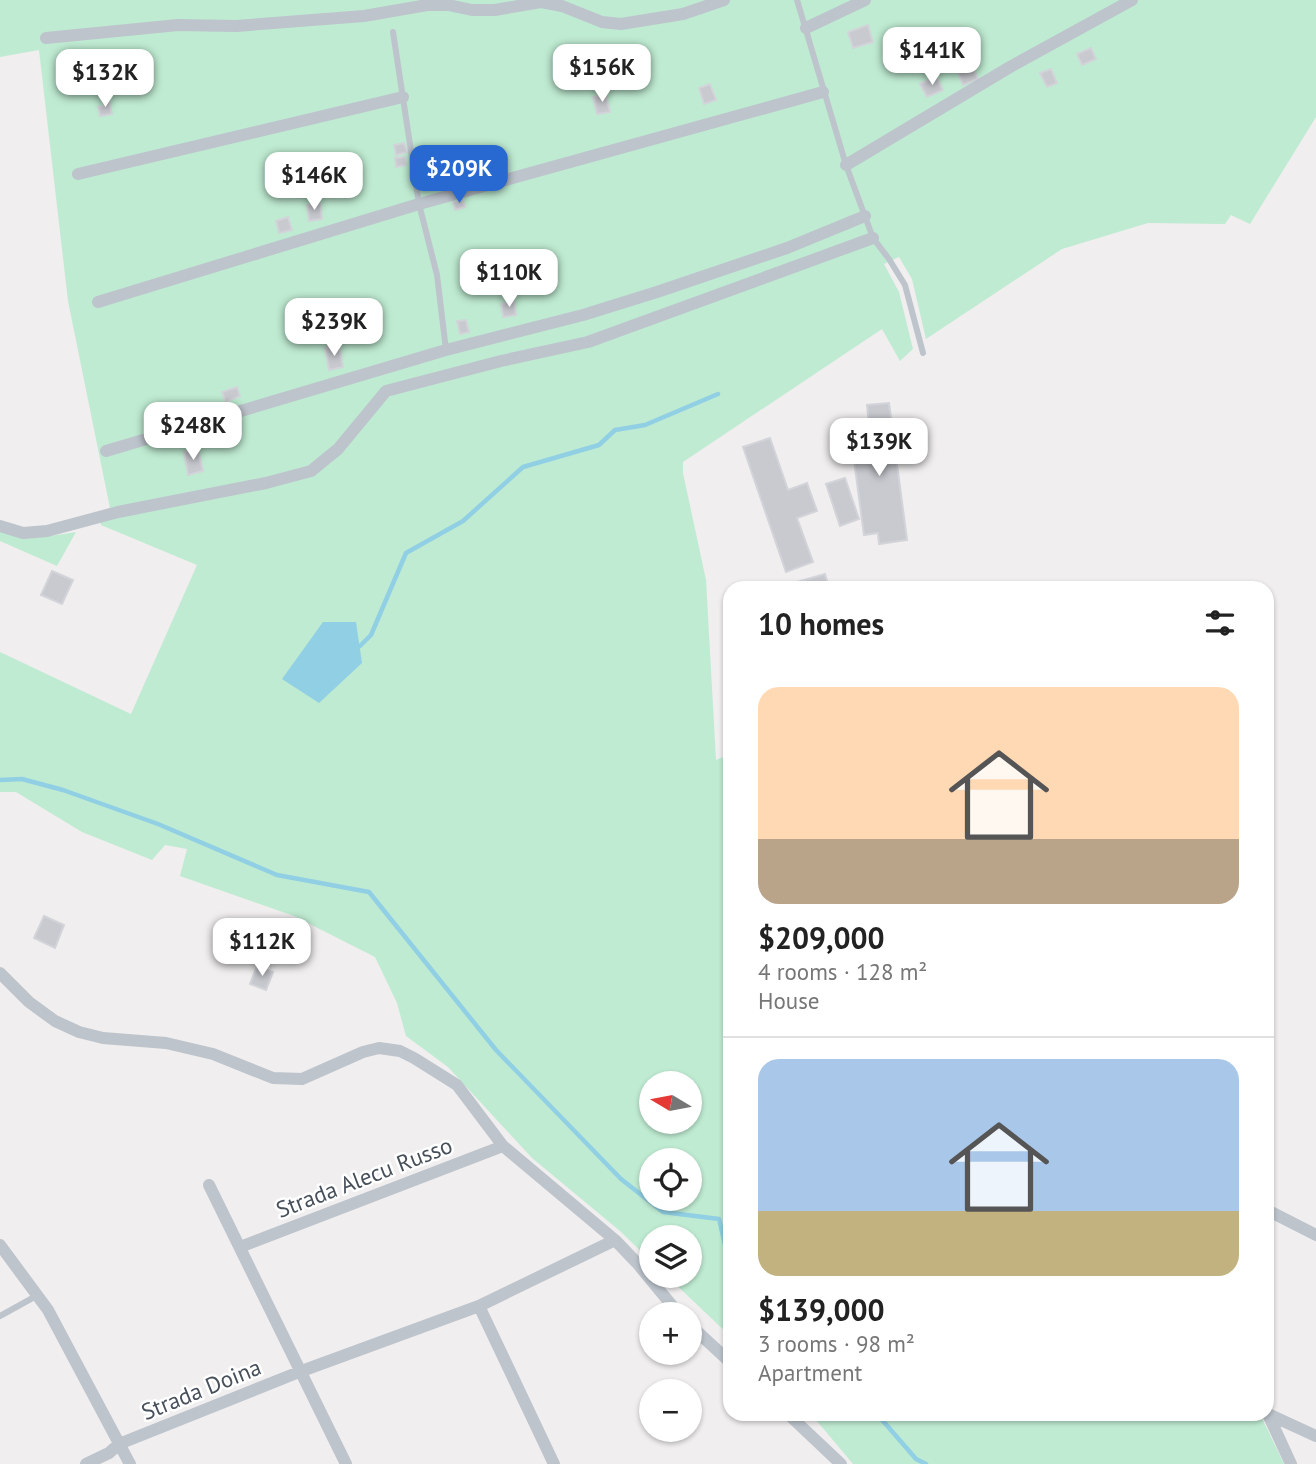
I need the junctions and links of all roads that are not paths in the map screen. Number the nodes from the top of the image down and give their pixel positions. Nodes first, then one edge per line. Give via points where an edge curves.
1 (724, 0) edge
2 (797, 0) edge
3 (865, 0) edge
4 (1132, 0) edge
5 (806, 28) junction
6 (393, 32) dead end
7 (46, 38) dead end
8 (823, 92) junction
9 (403, 97) junction
10 (846, 165) junction
11 (78, 174) dead end
12 (419, 204) junction
13 (865, 216) junction
14 (873, 238) junction
15 (98, 302) dead end
16 (446, 350) junction
17 (923, 353) dead end
18 (106, 450) dead end
19 (0, 526) edge
20 (0, 973) edge
21 (503, 1146) junction
22 (209, 1185) dead end
23 (1274, 1214) edge
24 (1316, 1235) edge
25 (615, 1240) junction
26 (0, 1245) edge
27 (240, 1247) junction
28 (38, 1295) junction
29 (669, 1302) edge
30 (479, 1306) junction
31 (0, 1316) edge
32 (702, 1336) edge
33 (723, 1356) edge
34 (299, 1372) junction
35 (1274, 1416) edge
36 (795, 1421) edge
37 (1272, 1421) edge
38 (1316, 1436) edge
39 (119, 1444) junction
40 (86, 1464) edge
41 (130, 1464) edge
42 (346, 1464) edge
43 (554, 1464) edge
44 (841, 1464) edge
45 (1291, 1464) edge

1 - 7 street via 683,14 621,24 541,2 495,10 427,5 364,16 236,26 178,25
2 - 5 lane
3 - 5 street
4 - 10 street
5 - 8 lane
6 - 9 lane
8 - 10 lane
8 - 12 street
9 - 11 street
9 - 12 lane
10 - 13 lane
12 - 15 street
12 - 16 lane via 437,275
13 - 14 lane
13 - 16 street via 657,292
14 - 17 lane via 905,285
14 - 19 street via 588,342 386,391 338,449 311,471 47,531 23,533
16 - 18 street
20 - 21 street via 29,1003 79,1032 213,1054 273,1078 302,1079 372,1050 400,1051 457,1085
21 - 25 street
21 - 27 street, Strada Alecu Russo
22 - 27 street
23 - 24 street
25 - 29 street
25 - 30 street
26 - 28 street, Strada Doina
27 - 34 street
28 - 31 lane
28 - 39 street, Strada Doina
30 - 34 street
30 - 43 street
32 - 33 street
34 - 39 street, Strada Doina
34 - 42 street
35 - 38 street
36 - 44 street
37 - 45 street
39 - 40 street
39 - 41 street, Strada Doina

